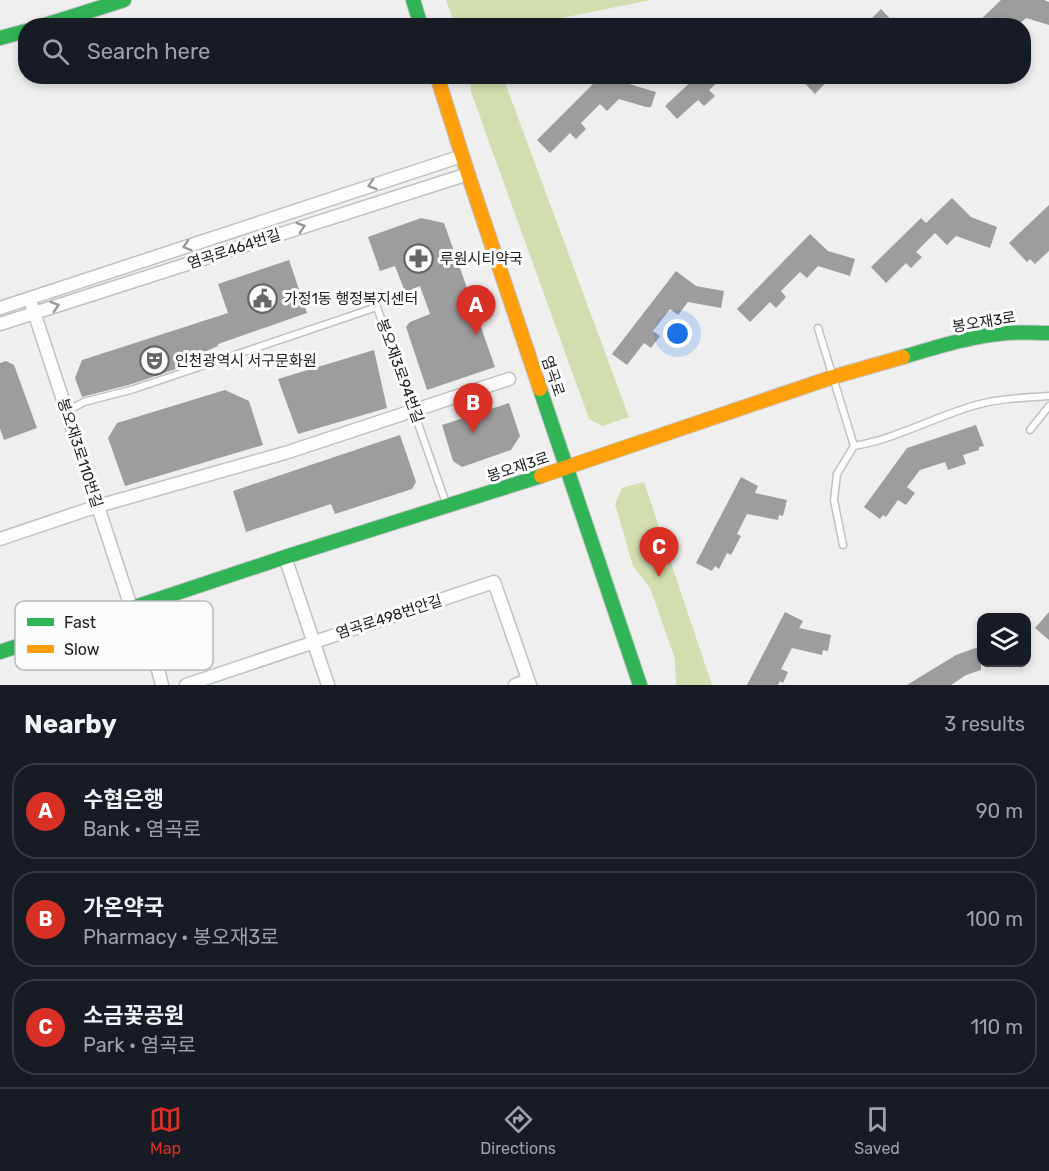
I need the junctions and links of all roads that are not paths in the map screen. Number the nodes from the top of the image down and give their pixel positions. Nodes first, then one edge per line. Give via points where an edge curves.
1 (124, 0) edge
2 (413, 0) edge
3 (67, 18) edge
4 (419, 18) edge
5 (18, 33) edge
6 (0, 38) edge
7 (440, 84) edge
8 (462, 156) junction
9 (428, 167) junction
10 (468, 174) junction
11 (435, 184) junction
12 (29, 298) junction
13 (0, 308) edge
14 (34, 313) junction
15 (0, 324) edge
16 (818, 328) dead end
17 (1049, 333) edge
18 (833, 377) junction
19 (509, 379) dead end
20 (1049, 396) edge
21 (1049, 406) edge
22 (67, 411) junction
23 (414, 411) junction
24 (1030, 430) dead end
25 (854, 446) junction
26 (567, 468) junction
27 (98, 506) junction
28 (448, 507) junction
29 (0, 539) edge
30 (843, 545) dead end
31 (285, 557) junction
32 (129, 601) edge
33 (149, 601) edge
34 (314, 642) junction
35 (15, 645) edge
36 (0, 650) edge
37 (158, 670) edge
38 (529, 683) edge
39 (162, 685) edge
40 (186, 685) edge
41 (328, 685) edge
42 (515, 685) edge
43 (640, 685) edge

1 - 3 street
2 - 4 street
5 - 6 street
7 - 8 street, 염곡로
8 - 9 street, 염곡로464번길
8 - 10 street, 염곡로
9 - 11 street via 439,173
9 -> 12 street, 염곡로464번길
10 - 11 street, 염곡로464번길
10 - 26 street, 염곡로
14 -> 11 street, 염곡로464번길
12 - 13 street, 염곡로464번길
12 - 14 street, 봉오재3로110번길
14 - 15 street, 염곡로464번길
14 - 22 street, 봉오재3로110번길
16 - 18 lane
17 - 18 street, 봉오재3로 via 978,337
18 - 25 lane
18 - 26 street, 봉오재3로
19 - 23 street
20 - 25 lane via 975,405
21 - 24 lane
22 - 23 lane, 봉오재3로94번길 via 84,402 377,307
22 - 27 street, 봉오재3로110번길
23 - 27 street via 285,453
23 - 28 lane, 봉오재3로94번길
25 - 30 lane via 837,474 834,500
26 - 28 street, 봉오재3로
26 - 43 street, 염곡로
27 - 29 street
27 - 32 street, 봉오재3로110번길
28 - 31 street, 봉오재3로
31 - 33 street, 봉오재3로
31 - 34 street
34 - 38 street, 염곡로498번안길 via 494,582
34 - 40 street, 염곡로498번안길
34 - 41 street
35 - 36 street, 봉오재3로
37 - 39 street, 봉오재3로110번길
38 - 42 street, 염곡로498번안길

